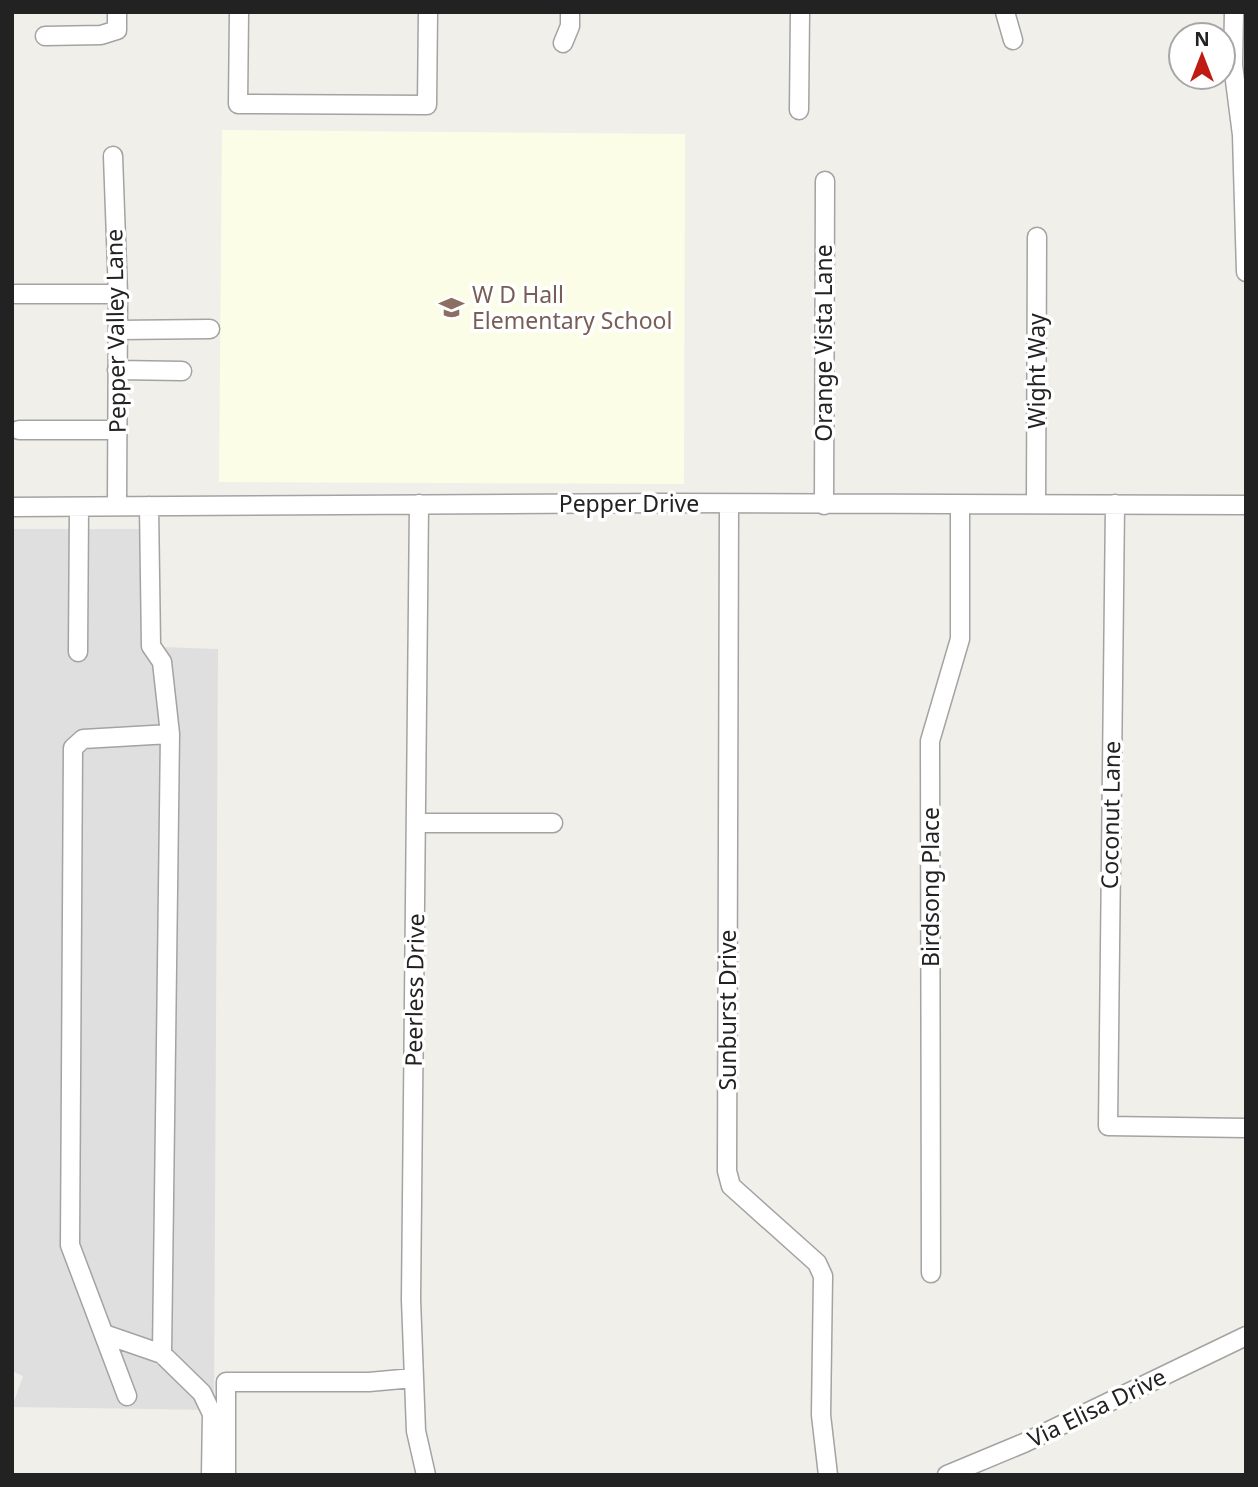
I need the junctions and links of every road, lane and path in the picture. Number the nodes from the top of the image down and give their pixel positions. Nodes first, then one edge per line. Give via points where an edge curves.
1 (239, 12) edge
2 (428, 12) edge
3 (570, 12) edge
4 (800, 12) edge
5 (1005, 12) edge
6 (1234, 12) edge
7 (117, 21) edge
8 (46, 36) dead end
9 (1013, 40) dead end
10 (563, 43) dead end
11 (1242, 99) edge
12 (799, 110) dead end
13 (113, 156) dead end
14 (825, 181) dead end
15 (1037, 237) dead end
16 (1246, 272) edge
17 (15, 294) dead end
18 (118, 294) junction
19 (210, 329) dead end
20 (118, 330) junction
21 (117, 370) junction
22 (182, 370) dead end
23 (19, 430) dead end
24 (117, 430) junction
25 (729, 504) junction
26 (117, 505) junction
27 (419, 505) junction
28 (824, 505) junction
29 (961, 505) junction
30 (1036, 505) junction
31 (1115, 505) junction
32 (1246, 505) edge
33 (149, 506) junction
34 (12, 507) edge
35 (79, 507) junction
36 (78, 652) dead end
37 (170, 734) junction
38 (416, 823) junction
39 (554, 823) dead end
40 (1246, 1128) edge
41 (931, 1273) dead end
42 (107, 1335) junction
43 (1246, 1336) edge
44 (162, 1354) junction
45 (413, 1378) junction
46 (127, 1396) dead end
47 (211, 1475) edge
48 (226, 1475) edge
49 (426, 1475) edge
50 (828, 1475) edge
51 (947, 1475) edge

1 - 2 street via 238,104 387,105 427,105
3 - 10 street
4 - 12 street
5 - 9 street
6 - 11 street via 1233,65
7 - 8 street via 101,36
11 - 16 street
13 - 18 street, Pepper Valley Lane
14 - 28 street, Orange Vista Lane
15 - 30 street, Wight Way
17 - 18 street
18 - 20 street, Pepper Valley Lane
19 - 20 street
20 - 21 street, Pepper Valley Lane
21 - 22 street
21 - 24 street, Pepper Valley Lane
23 - 24 street
24 - 26 street, Pepper Valley Lane
25 - 27 street, Pepper Drive
25 - 28 street, Pepper Drive
25 - 50 street, Sunburst Drive via 727,1171 731,1186 817,1263 823,1276 821,1415
26 - 33 street, Pepper Drive
26 - 35 street, Pepper Drive
27 - 33 street, Pepper Drive
27 - 38 street, Peerless Drive
28 - 29 street, Pepper Drive
29 - 30 street, Pepper Drive
29 - 41 street, Birdsong Place via 960,639 930,741
30 - 31 street, Pepper Drive
31 - 32 street, Pepper Drive
31 - 40 street, Coconut Lane via 1108,1126
33 - 37 street via 151,646 162,662
34 - 35 street, Pepper Drive
35 - 36 street
37 - 42 street via 83,739 73,748 70,1245
37 - 44 street
38 - 39 street
38 - 45 street, Peerless Drive
42 - 44 street
42 - 46 street
43 - 51 street, Via Elisa Drive
44 - 47 street via 209,1405
45 - 48 street via 226,1382
45 - 49 street, Peerless Drive via 416,1430

